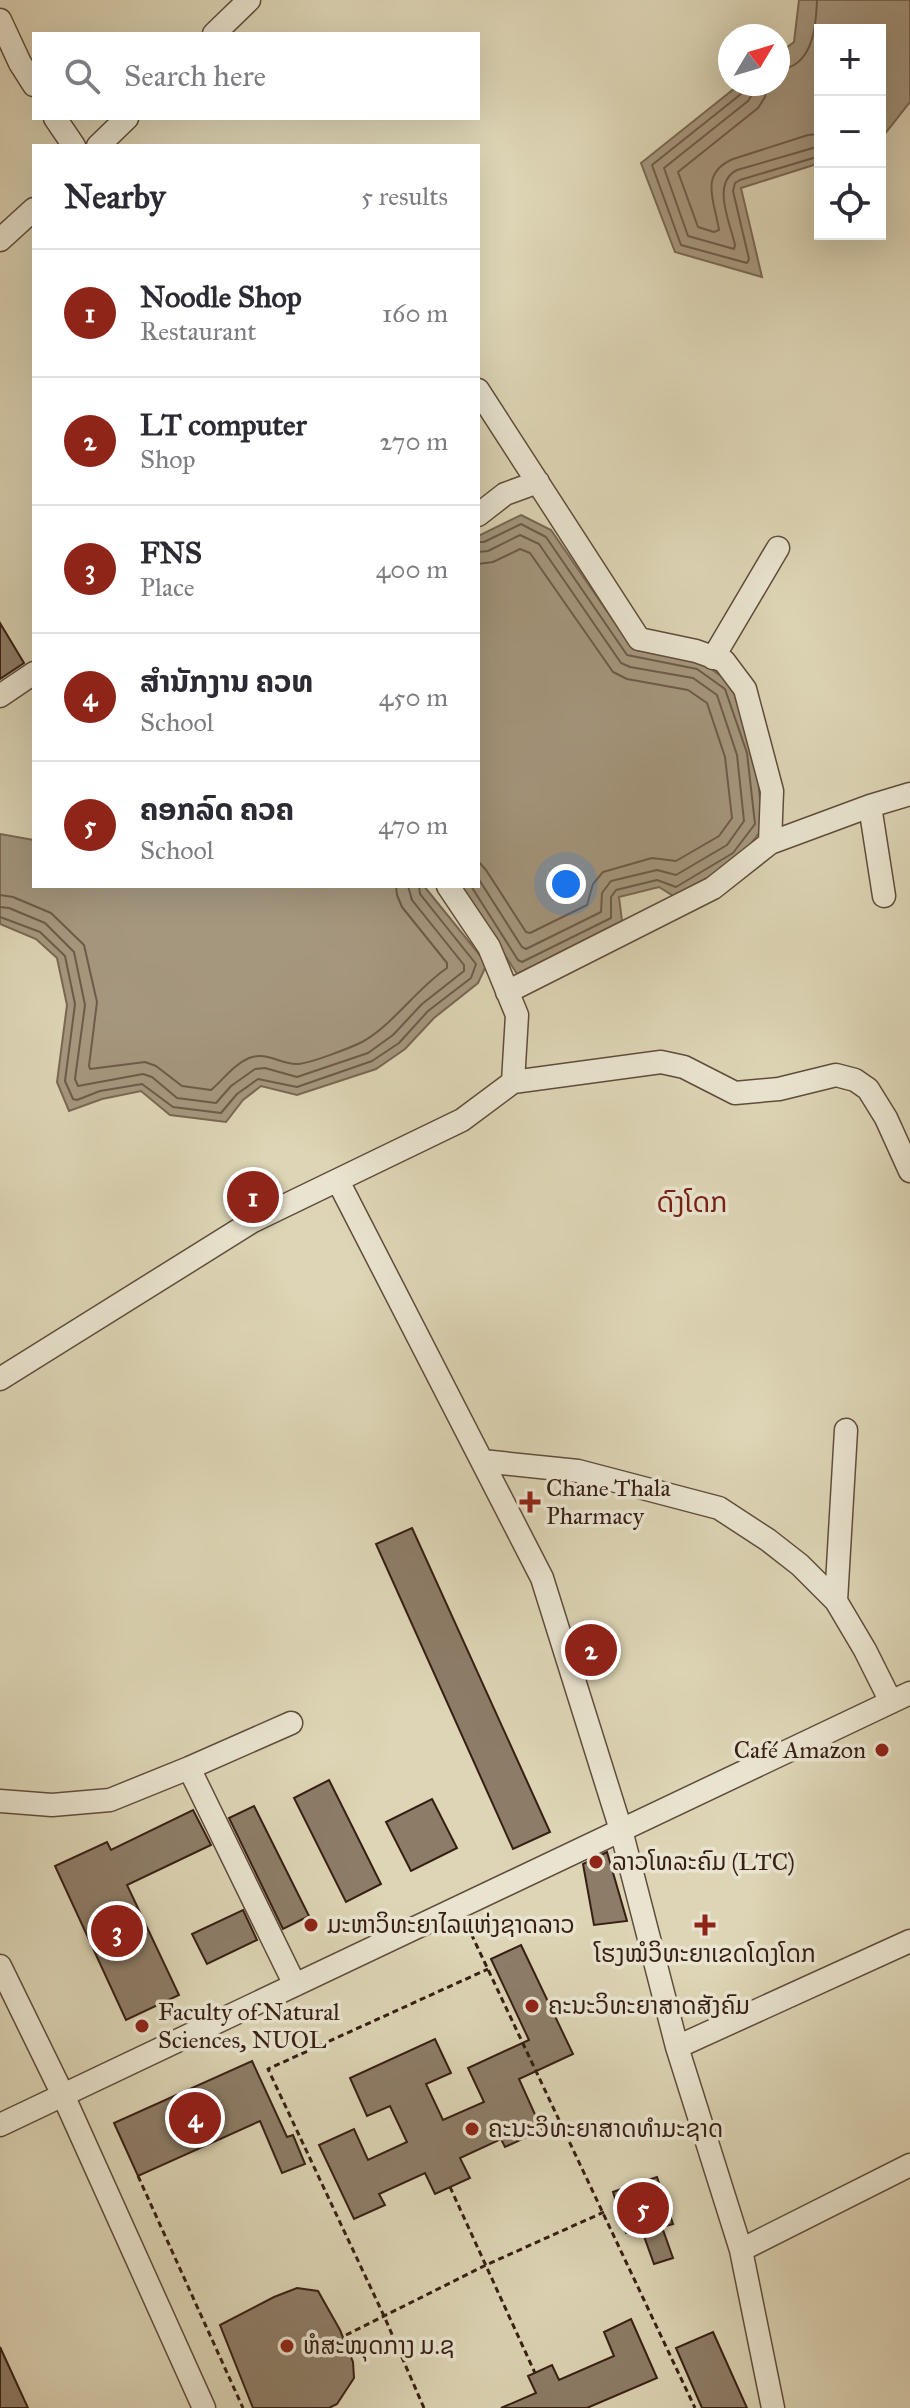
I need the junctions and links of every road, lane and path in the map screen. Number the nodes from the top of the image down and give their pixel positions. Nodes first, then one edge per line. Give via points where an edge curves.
1 (249, 0) edge
2 (0, 20) edge
3 (216, 32) edge
4 (32, 82) edge
5 (56, 120) edge
6 (125, 120) edge
7 (73, 144) edge
8 (100, 144) edge
9 (32, 211) edge
10 (0, 240) edge
11 (480, 393) edge
12 (538, 482) junction
13 (480, 513) edge
14 (778, 548) dead end
15 (713, 658) junction
16 (32, 674) edge
17 (0, 696) edge
18 (910, 794) edge
19 (870, 806) junction
20 (770, 843) junction
21 (449, 888) edge
22 (884, 896) dead end
23 (507, 992) junction
24 (513, 1082) junction
25 (910, 1171) edge
26 (338, 1181) junction
27 (0, 1379) edge
28 (846, 1430) dead end
29 (482, 1461) junction
30 (836, 1601) junction
31 (900, 1697) edge
32 (291, 1723) dead end
33 (189, 1768) junction
34 (0, 1801) edge
35 (621, 1830) junction
36 (458, 1907) junction
37 (910, 1941) edge
38 (0, 1966) edge
39 (488, 1969) junction
40 (295, 1985) junction
41 (677, 2047) junction
42 (63, 2095) junction
43 (0, 2125) edge
44 (910, 2165) edge
45 (138, 2176) dead end
46 (450, 2187) dead end
47 (604, 2212) junction
48 (741, 2250) junction
49 (486, 2265) junction
50 (384, 2316) junction
51 (346, 2335) dead end
52 (535, 2373) dead end
53 (204, 2408) edge
54 (243, 2408) edge
55 (424, 2408) edge
56 (695, 2408) edge
57 (773, 2408) edge

1 - 3 street
2 - 4 street
5 - 7 street
6 - 8 street
9 - 10 street
11 - 12 street
12 - 13 street via 505,494
12 - 15 street via 639,639
14 - 15 street
15 - 20 street via 724,661 745,689 772,791
16 - 17 street
18 - 19 street
19 - 20 street
19 - 22 street
20 - 23 street via 713,888
21 - 23 street via 489,947
23 - 24 street via 517,1015
24 - 25 street via 661,1062 684,1067 735,1093 836,1075 868,1089
24 - 26 street via 462,1120
26 - 27 street via 253,1221
26 - 29 street
28 - 30 street
29 - 30 street via 578,1471 719,1508 800,1565
29 - 35 street via 542,1578
30 - 31 street
31 - 35 street
32 - 33 street
33 - 34 street via 110,1800 52,1805
33 - 40 street
35 - 36 street
35 - 41 street
36 - 39 path
36 - 40 street
37 - 41 street
38 - 42 street
39 - 47 path
39 - 50 path via 268,2069
40 - 42 street
41 - 48 street
42 - 43 street
42 - 53 street
44 - 48 street
45 - 54 path
46 - 49 path
47 - 49 path
47 - 56 path
48 - 57 street
49 - 50 path
49 - 52 path
50 - 51 path
50 - 55 path

